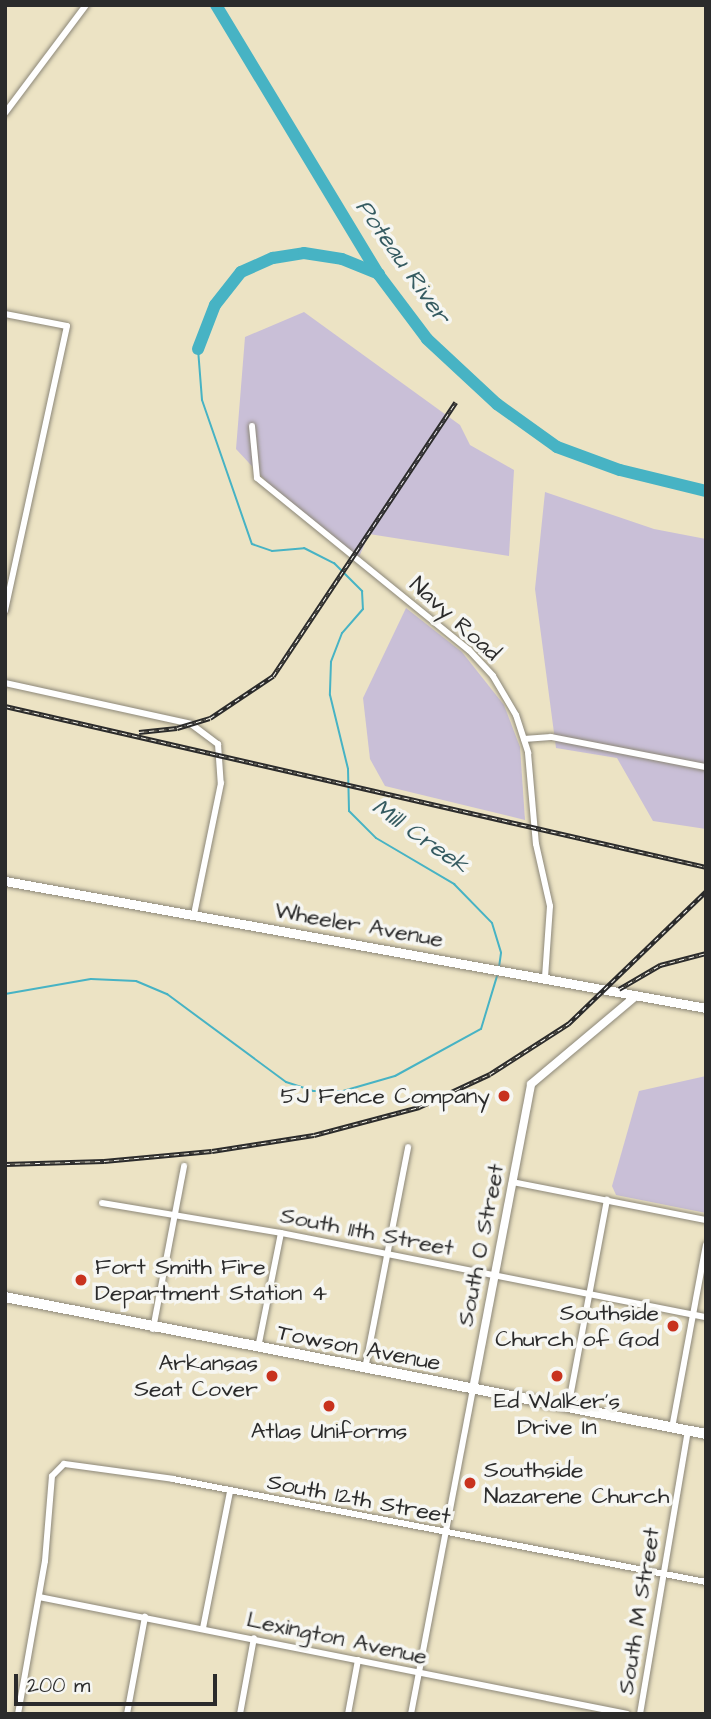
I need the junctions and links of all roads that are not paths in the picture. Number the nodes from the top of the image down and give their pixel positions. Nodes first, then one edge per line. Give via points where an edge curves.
1 (86, 5) edge
2 (5, 113) edge
3 (5, 314) edge
4 (252, 426) dead end
5 (5, 611) edge
6 (5, 683) edge
7 (524, 739) junction
8 (706, 767) edge
9 (5, 881) edge
10 (194, 914) junction
11 (545, 978) junction
12 (636, 996) junction
13 (706, 1008) edge
14 (408, 1147) dead end
15 (184, 1166) dead end
16 (512, 1182) junction
17 (607, 1200) junction
18 (102, 1203) dead end
19 (175, 1214) junction
20 (706, 1220) edge
21 (281, 1233) junction
22 (706, 1245) edge
23 (387, 1256) junction
24 (495, 1275) junction
25 (589, 1292) junction
26 (5, 1297) edge
27 (693, 1314) junction
28 (706, 1317) edge
29 (153, 1329) junction
30 (258, 1349) junction
31 (365, 1369) junction
32 (472, 1390) junction
33 (568, 1408) junction
34 (672, 1428) junction
35 (688, 1431) junction
36 (706, 1434) edge
37 (230, 1492) junction
38 (445, 1533) junction
39 (662, 1573) junction
40 (706, 1582) edge
41 (39, 1597) junction
42 (145, 1617) junction
43 (202, 1628) junction
44 (254, 1638) junction
45 (358, 1660) junction
46 (419, 1673) junction
47 (18, 1713) edge
48 (27, 1714) edge
49 (127, 1714) edge
50 (240, 1714) edge
51 (348, 1714) edge
52 (411, 1714) edge
53 (627, 1714) edge
54 (640, 1714) edge

1 - 2 street
3 - 5 street via 67,326
4 - 7 street, Navy Road via 257,478 469,650 504,692
6 - 10 street via 191,724 215,740 222,756 221,783
7 - 8 street via 551,737
7 - 11 street, Navy Road via 551,915
9 - 10 main road, Wheeler Avenue
10 - 11 main road, Wheeler Avenue
11 - 12 main road, Wheeler Avenue
12 - 13 main road, Wheeler Avenue
12 - 16 street, South O Street via 534,1079
14 - 23 street
15 - 19 street
16 - 17 street
16 - 24 street, South O Street
17 - 20 street
17 - 25 street
18 - 19 street, South 11th Street
19 - 21 street, South 11th Street
19 - 29 street
21 - 23 street, South 11th Street
21 - 30 street
22 - 27 street
23 - 24 street, South 11th Street
23 - 31 street
24 - 25 street, South 11th Street
24 - 32 street, South O Street
25 - 27 street, South 11th Street
25 - 33 street
26 - 29 main road, Towson Avenue
27 - 28 street, South 11th Street
27 - 34 street
29 - 30 main road, Towson Avenue
30 - 31 main road, Towson Avenue
31 - 32 main road, Towson Avenue
32 - 33 main road, Towson Avenue
32 - 38 street, South O Street
33 - 34 main road, Towson Avenue
34 - 35 main road, Towson Avenue
35 - 36 main road, Towson Avenue
35 - 39 street, South M Street
37 - 38 street, South 12th Street
37 - 41 street, South 12th Street via 73,1464 58,1466 52,1476
37 - 43 street
38 - 39 street, South 12th Street
38 - 46 street, South O Street
39 - 40 street, South 12th Street
39 - 54 street, South M Street
41 - 42 street, Lexington Avenue
41 - 47 street
42 - 43 street, Lexington Avenue
42 - 49 street
43 - 44 street, Lexington Avenue
44 - 45 street, Lexington Avenue
44 - 50 street
45 - 46 street, Lexington Avenue
45 - 51 street
46 - 52 street, South O Street
46 - 53 street, Lexington Avenue
47 - 48 street

